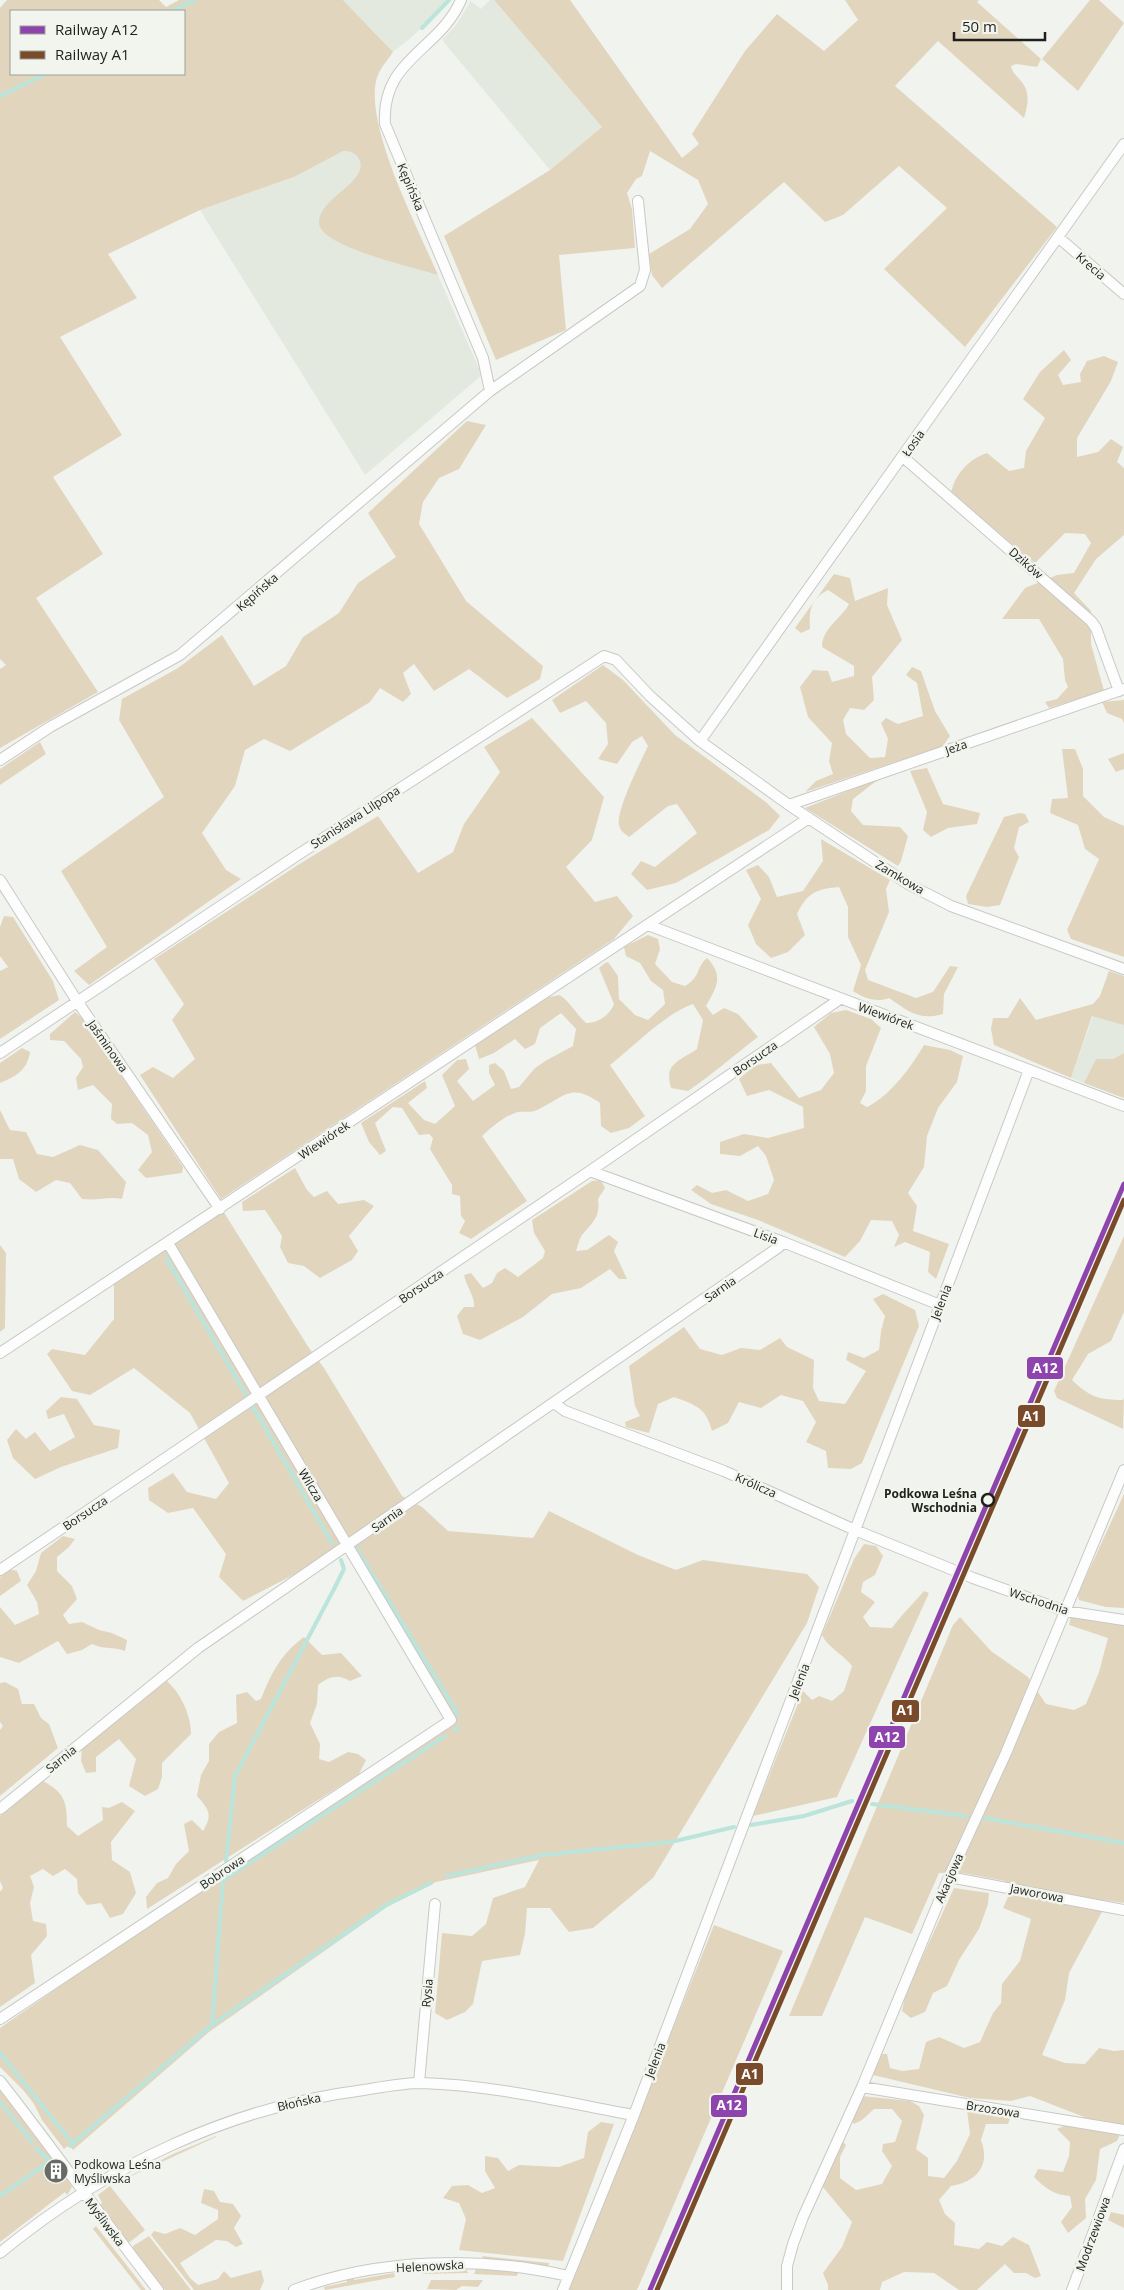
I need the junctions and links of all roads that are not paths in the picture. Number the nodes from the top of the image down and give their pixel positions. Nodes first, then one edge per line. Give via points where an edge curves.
1 (461, 0) edge
2 (1124, 144) edge
3 (638, 201) dead end
4 (1058, 237) junction
5 (1124, 294) edge
6 (490, 391) junction
7 (904, 457) junction
8 (1122, 690) edge
9 (700, 741) junction
10 (0, 760) edge
11 (789, 804) junction
12 (809, 818) junction
13 (0, 880) edge
14 (648, 925) junction
15 (1124, 969) edge
16 (840, 999) junction
17 (77, 1001) junction
18 (0, 1053) edge
19 (1029, 1070) junction
20 (1124, 1106) edge
21 (590, 1171) junction
22 (220, 1209) junction
23 (783, 1242) junction
24 (168, 1243) junction
25 (940, 1305) junction
26 (0, 1353) edge
27 (258, 1396) junction
28 (554, 1403) junction
29 (1124, 1470) edge
30 (855, 1530) junction
31 (347, 1546) junction
32 (0, 1570) edge
33 (958, 1572) joint
34 (1065, 1611) junction
35 (1124, 1620) edge
36 (444, 1725) joint
37 (0, 1809) edge
38 (949, 1877) junction
39 (435, 1904) dead end
40 (1124, 1910) edge
41 (0, 2019) edge
42 (0, 2081) edge
43 (419, 2083) junction
44 (862, 2087) junction
45 (634, 2115) junction
46 (1124, 2130) edge
47 (1124, 2149) edge
48 (82, 2192) junction
49 (0, 2253) edge
50 (568, 2276) junction
51 (158, 2290) edge
52 (294, 2290) edge
53 (563, 2290) edge
54 (787, 2290) edge
55 (1072, 2290) edge

1 - 6 street, Kępińska via 448,22 395,77 386,99 385,124 484,358
2 - 4 street, Łosia
3 - 6 street, Kępińska via 644,270 640,286
4 - 5 street, Krecia
4 - 7 street, Łosia
6 - 10 street, Kępińska via 187,650 50,727
7 - 8 street, Dzików via 1091,621
7 - 9 street, Łosia
8 - 11 street, Jeża
9 - 11 street, Zamkowa
9 - 17 street, Stanisława Lilpopa via 616,660 604,656
11 - 12 street, Zamkowa
12 - 14 street, Wiewiórek
12 - 15 street, Zamkowa via 908,884 950,906
13 - 17 street, Jaśminowa
14 - 16 street, Wiewiórek
14 - 22 street, Wiewiórek
16 - 19 street, Wiewiórek
16 - 21 street, Borsucza
17 - 18 street, Stanisława Lilpopa
17 - 22 street, Jaśminowa
19 - 20 street, Wiewiórek
19 - 25 street, Jelenia
21 - 23 street, Lisia
21 - 27 street, Borsucza
22 - 24 street, Wiewiórek
23 - 25 street, Lisia
23 - 28 street, Sarnia via 759,1262
24 - 26 street, Wiewiórek
24 - 27 street, Wilcza
25 - 30 street, Jelenia
27 - 31 street, Wilcza
27 - 32 street, Borsucza
28 - 30 street, Królicza via 565,1411 724,1471
28 - 31 street, Sarnia
29 - 34 street, Akacjowa
30 - 33 street, Królicza
30 - 45 street, Jelenia
31 - 36 street, Wilcza via 451,1720
31 - 37 street, Sarnia via 198,1648
33 - 34 street, Wschodnia
34 - 35 street, Wschodnia
34 - 38 street, Akacjowa via 1006,1754
36 - 41 street, Bobrowa
38 - 40 street, Jaworowa
38 - 44 street, Akacjowa
39 - 43 street, Rysia
42 - 48 street, Myśliwska via 58,2155
43 - 45 street, Błońska via 498,2089
43 - 48 street, Błońska via 340,2093 272,2108 206,2130 144,2157
44 - 46 street, Brzozowa
44 - 54 street, Akacjowa via 792,2244 787,2266
45 - 50 street, Jelenia
47 - 55 street, Modrzewiowa
48 - 49 street, Błońska
48 - 51 street, Myśliwska
50 - 52 street, Helenowska via 492,2264 434,2264 349,2272
50 - 53 street, Jelenia

